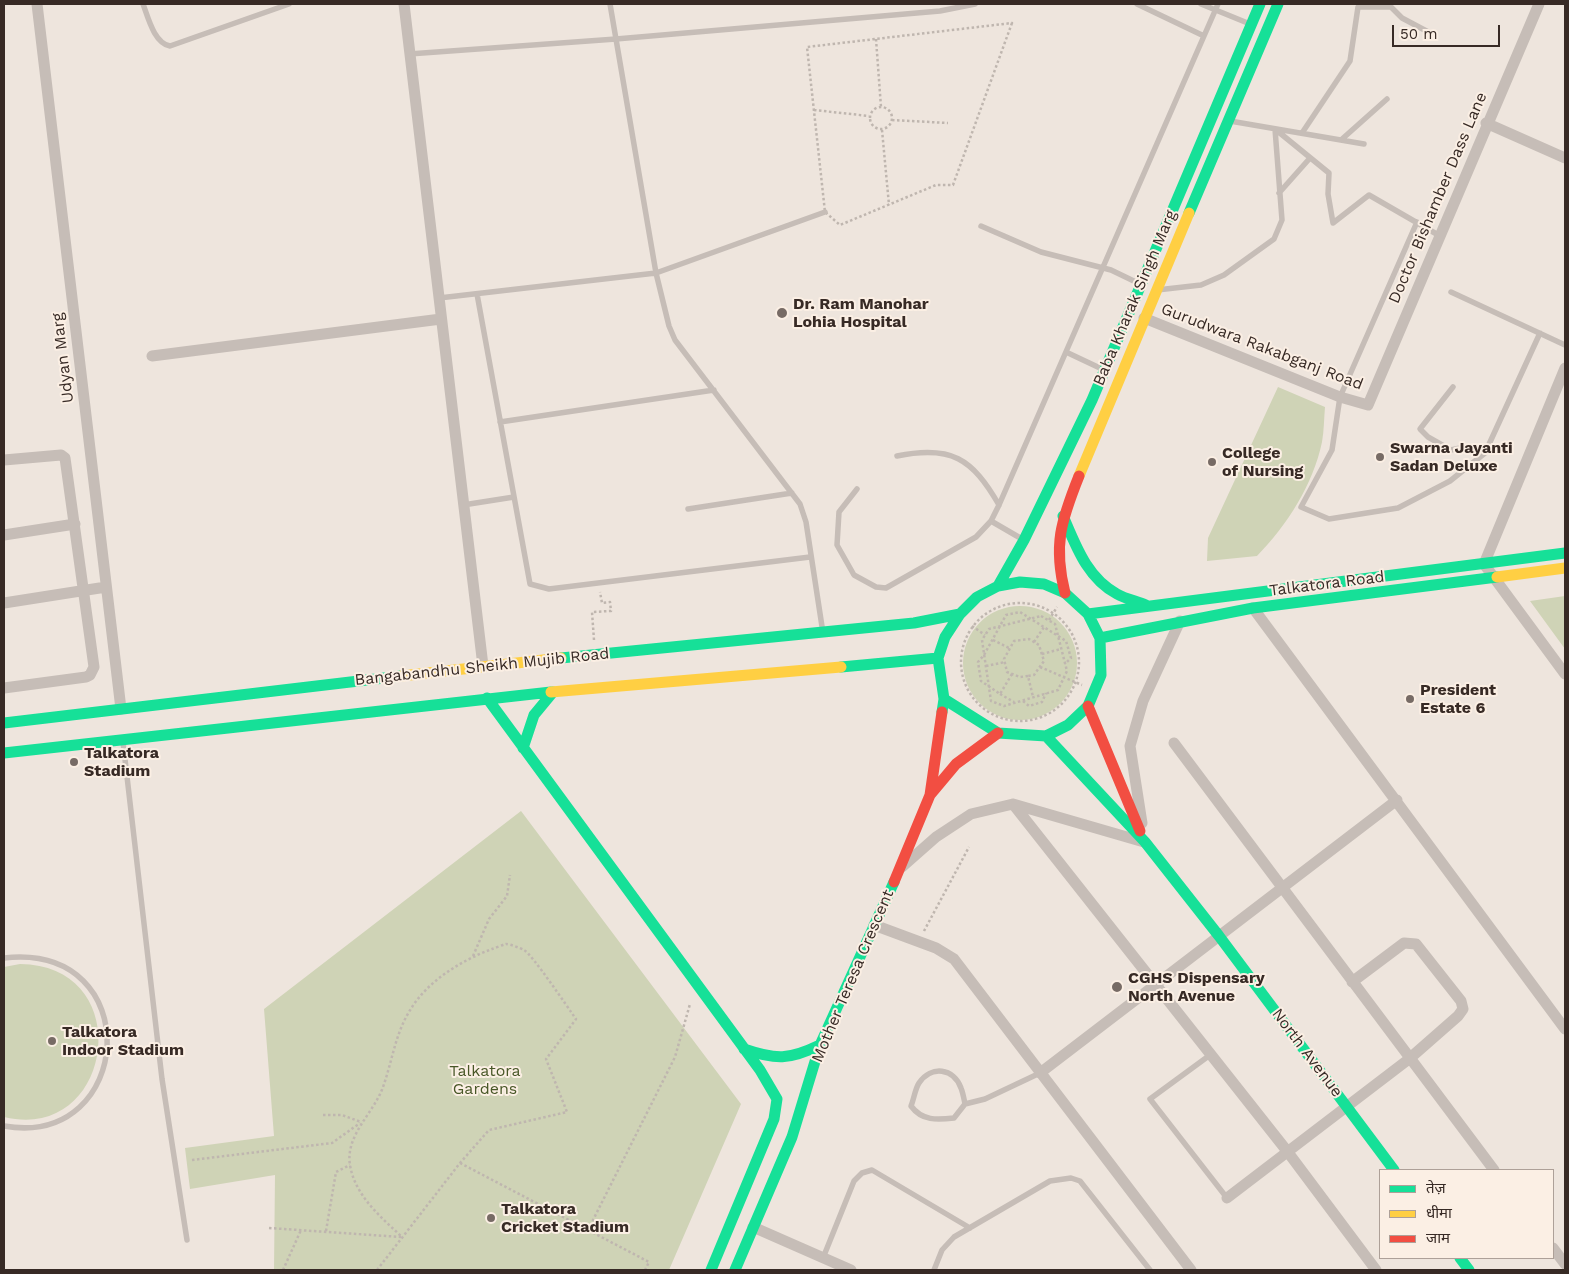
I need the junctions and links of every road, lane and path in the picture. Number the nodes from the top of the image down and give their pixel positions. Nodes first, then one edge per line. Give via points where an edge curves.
1 (37, 4) edge
2 (143, 4) edge
3 (289, 4) edge
4 (404, 4) edge
5 (610, 4) edge
6 (975, 4) edge
7 (1137, 4) edge
8 (1201, 4) edge
9 (1218, 4) edge
10 (1260, 4) edge
11 (1278, 4) edge
12 (1539, 4) edge
13 (1215, 11) junction
14 (1251, 25) junction
15 (1434, 35) dead end
16 (1204, 36) junction
17 (616, 39) junction
18 (876, 39) junction
19 (409, 54) junction
20 (1387, 99) dead end
21 (881, 107) junction
22 (814, 110) junction
23 (869, 116) junction
24 (892, 120) junction
25 (1228, 121) junction
26 (948, 123) dead end
27 (1486, 123) junction
28 (1275, 129) junction
29 (882, 130) junction
30 (1302, 134) junction
31 (1341, 140) junction
32 (1364, 144) dead end
33 (1310, 158) junction
34 (1565, 158) edge
35 (1280, 193) junction
36 (889, 205) junction
37 (825, 212) junction
38 (1417, 222) junction
39 (981, 226) dead end
40 (1440, 236) junction
41 (1101, 269) junction
42 (656, 273) junction
43 (1140, 284) junction
44 (1156, 290) junction
45 (1451, 292) dead end
46 (477, 294) junction
47 (439, 298) junction
48 (1144, 318) junction
49 (441, 319) junction
50 (1540, 333) junction
51 (1565, 345) edge
52 (1066, 352) junction
53 (152, 356) dead end
54 (1565, 368) edge
55 (1105, 370) junction
56 (1453, 387) dead end
57 (714, 390) junction
58 (1340, 396) junction
59 (1368, 405) joint
60 (500, 422) junction
61 (1485, 453) junction
62 (897, 456) dead end
63 (4, 460) edge
64 (857, 489) dead end
65 (792, 493) junction
66 (514, 497) junction
67 (464, 505) junction
68 (999, 505) junction
69 (688, 510) dead end
70 (1063, 516) junction
71 (991, 521) junction
72 (75, 524) junction
73 (4, 535) edge
74 (1024, 540) junction
75 (1565, 553) edge
76 (810, 557) junction
77 (1484, 564) junction
78 (1565, 568) edge
79 (1493, 577) junction
80 (598, 583) junction
81 (998, 586) junction
82 (106, 587) junction
83 (82, 591) junction
84 (1065, 593) junction
85 (4, 603) edge
86 (1147, 605) junction
87 (1253, 608) junction
88 (592, 612) dead end
89 (960, 614) junction
90 (1088, 614) junction
91 (1030, 618) junction
92 (1180, 621) junction
93 (1000, 626) junction
94 (1044, 628) junction
95 (824, 633) junction
96 (1058, 637) junction
97 (1100, 638) junction
98 (992, 640) junction
99 (1034, 642) junction
100 (1009, 648) junction
101 (1061, 649) junction
102 (1042, 654) junction
103 (984, 655) junction
104 (938, 658) junction
105 (1005, 662) junction
106 (1065, 664) junction
107 (483, 666) junction
108 (986, 666) junction
109 (1040, 667) junction
110 (1012, 674) junction
111 (1565, 674) edge
112 (1028, 676) junction
113 (1063, 678) junction
114 (4, 688) edge
115 (990, 689) junction
116 (553, 692) junction
117 (1046, 693) junction
118 (1000, 694) junction
119 (1033, 697) junction
120 (487, 698) junction
121 (944, 699) junction
122 (1022, 700) junction
123 (1014, 702) junction
124 (1088, 706) junction
125 (121, 709) junction
126 (1022, 721) joint
127 (4, 723) edge
128 (998, 733) junction
129 (1046, 736) junction
130 (122, 740) junction
131 (1174, 743) dead end
132 (523, 748) junction
133 (4, 753) edge
134 (930, 795) junction
135 (1397, 800) junction
136 (1012, 804) junction
137 (1145, 842) junction
138 (969, 847) dead end
139 (899, 870) junction
140 (510, 875) dead end
141 (1282, 888) junction
142 (874, 925) junction
143 (1219, 936) junction
144 (918, 942) junction
145 (473, 956) junction
146 (4, 958) edge
147 (1352, 982) junction
148 (1155, 985) junction
149 (690, 1004) dead end
150 (1565, 1029) edge
151 (820, 1044) junction
152 (744, 1048) junction
153 (1210, 1054) junction
154 (1409, 1059) junction
155 (1040, 1073) junction
156 (965, 1104) junction
157 (1347, 1107) junction
158 (323, 1116) dead end
159 (361, 1122) junction
160 (4, 1126) edge
161 (1287, 1151) junction
162 (192, 1160) dead end
163 (460, 1163) junction
164 (350, 1165) junction
165 (1393, 1169) edge
166 (1493, 1169) edge
167 (1227, 1198) joint
168 (753, 1227) junction
169 (269, 1228) dead end
170 (970, 1228) junction
171 (301, 1230) junction
172 (588, 1230) junction
173 (326, 1231) junction
174 (402, 1238) junction
175 (187, 1240) dead end
176 (1554, 1249) edge
177 (823, 1258) junction
178 (1461, 1259) edge
179 (1565, 1264) edge
180 (283, 1270) edge
181 (377, 1270) edge
182 (645, 1270) edge
183 (711, 1270) edge
184 (735, 1270) edge
185 (851, 1270) edge
186 (934, 1270) edge
187 (1150, 1270) edge
188 (1191, 1270) edge
189 (1376, 1270) edge
190 (1469, 1270) edge

1 - 82 street, Udyan Marg
2 - 3 lane via 157,36 170,46
4 - 19 street
5 - 17 lane
6 - 17 lane via 940,11
7 - 16 lane
8 - 13 lane
9 - 13 lane
10 - 14 main road, Baba Kharak Singh Marg
11 - 25 main road, Baba Kharak Singh Marg
12 - 27 street, Doctor Bishamber Dass Lane
13 - 14 lane
13 - 16 lane
14 - 43 main road, Baba Kharak Singh Marg
15 - 30 lane via 1402,18 1391,7 1358,7 1350,61
16 - 41 lane
17 - 19 lane
17 - 42 lane
18 - 21 path
18 - 22 path via 807,47
18 - 36 path via 1012,24 953,185 936,185
19 - 47 street
20 - 31 lane
21 - 23 path
21 - 24 path via 889,109
22 - 23 path
22 - 37 path
23 - 29 path via 872,125
24 - 26 path
24 - 29 path
25 - 28 lane
25 - 44 main road, Baba Kharak Singh Marg
27 - 34 street
27 - 40 street, Doctor Bishamber Dass Lane
28 - 30 lane
28 - 33 lane
28 - 35 lane
29 - 36 path
30 - 31 lane
31 - 32 lane
33 - 35 lane
33 - 38 lane via 1329,173 1328,194 1333,223 1369,195
35 - 44 lane via 1282,220 1274,239 1224,276 1201,285
36 - 37 path via 840,225
37 - 42 lane
38 - 40 lane
38 - 58 lane
39 - 41 lane via 1041,252
40 - 59 street, Doctor Bishamber Dass Lane
41 - 43 lane via 1111,270
41 - 52 lane
42 - 46 lane
42 - 57 lane via 668,326
43 - 55 main road, Baba Kharak Singh Marg
44 - 48 main road, Baba Kharak Singh Marg
45 - 50 lane
46 - 47 lane
46 - 60 lane
47 - 49 street
48 - 58 street, Gurudwara Rakabganj Road
48 - 70 main road, Baba Kharak Singh Marg
49 - 53 street
49 - 67 street
50 - 51 lane
50 - 61 lane
52 - 55 lane
52 - 68 lane
54 - 77 street
55 - 74 main road, Baba Kharak Singh Marg
56 - 61 lane via 1420,429 1450,450 1470,446
57 - 60 lane
57 - 65 lane
58 - 59 street, Gurudwara Rakabganj Road
58 - 61 lane via 1332,450 1300,507 1329,519 1398,508 1450,481
60 - 66 lane
62 - 68 lane via 923,451 944,452 966,464 986,481
63 - 72 street via 60,455 65,458
64 - 71 lane via 839,512 837,545 854,575 876,587 886,588 976,537
65 - 69 lane
65 - 76 lane via 806,522
66 - 67 lane
66 - 80 lane via 530,584 549,589
67 - 107 street
68 - 71 lane
70 - 84 main road, Baba Kharak Singh Marg via 1058,550
70 - 86 main road via 1094,576 1116,594
71 - 74 lane
72 - 73 street
72 - 83 street
74 - 81 main road, Baba Kharak Singh Marg
75 - 77 main road, Talkatora Road
76 - 80 lane
76 - 95 lane
77 - 79 street
77 - 86 main road, Talkatora Road
78 - 79 main road, Talkatora Road
79 - 87 main road, Talkatora Road
79 - 111 street
80 - 88 path via 602,604 610,602 611,610
81 - 84 main road via 1020,582 1044,584
81 - 89 main road via 977,597
82 - 83 street
82 - 125 street, Udyan Marg
83 - 85 street
83 - 114 street via 94,666 90,675
84 - 90 main road
86 - 90 main road, Talkatora Road
87 - 92 main road, Talkatora Road
87 - 135 street
89 - 95 main road, Bangabandhu Sheikh Mujib Road via 914,623
89 - 104 main road via 945,637
90 - 97 main road
91 - 93 path
91 - 93 path via 1020,612 1006,615
91 - 94 path
91 - 96 path via 1041,616 1054,624
92 - 97 main road, Talkatora Road
92 - 137 street via 1143,701 1130,746
93 - 98 path
93 - 103 path via 989,629 982,640
94 - 96 path
94 - 99 path
95 - 107 main road, Bangabandhu Sheikh Mujib Road
96 - 101 path
96 - 106 path via 1066,641 1071,658
97 - 124 main road via 1102,675
98 - 100 path
98 - 103 path
99 - 100 path via 1028,639 1014,641
99 - 102 path via 1040,645
100 - 105 path
101 - 102 path
101 - 106 path
102 - 109 path via 1044,661
103 - 108 path
103 - 115 path via 978,662 981,681
104 - 116 main road, Bangabandhu Sheikh Mujib Road
104 - 121 main road, Mother Teresa Crescent
105 - 108 path
105 - 110 path via 1007,672
106 - 113 path via 1067,671
107 - 125 main road, Bangabandhu Sheikh Mujib Road
108 - 115 path
109 - 112 path
109 - 113 path
110 - 112 path
110 - 118 path
112 - 119 path
113 - 117 path via 1058,690
115 - 118 path
115 - 123 path via 992,701 1004,706
116 - 120 main road, Bangabandhu Sheikh Mujib Road
116 - 132 main road via 534,715
117 - 119 path
117 - 122 path via 1042,702 1029,706
118 - 123 path
119 - 122 path
120 - 130 main road, Bangabandhu Sheikh Mujib Road
120 - 132 main road
121 - 128 main road
121 - 134 main road, Mother Teresa Crescent
122 - 123 path
124 - 129 main road via 1068,725
124 - 137 main road, North Avenue
125 - 127 main road, Bangabandhu Sheikh Mujib Road
126 - 126 path via 1000,717 982,706 968,690 961,664 964,643 975,624 992,610 1012,603 1038,606 1057,616 1072,632 1079,656 1075,682 1064,701 1047,714
128 - 129 main road
128 - 134 main road, Mother Teresa Crescent via 956,764
129 - 137 main road, North Avenue
130 - 133 main road, Bangabandhu Sheikh Mujib Road
130 - 175 lane via 162,1080
131 - 141 street
132 - 152 main road
134 - 139 main road, Mother Teresa Crescent
135 - 141 street
135 - 150 street
136 - 137 street
136 - 139 street via 971,814 936,837
136 - 148 street
137 - 143 main road, North Avenue
138 - 144 path
139 - 142 main road, Mother Teresa Crescent
140 - 145 path via 507,896 488,919
141 - 143 street
141 - 147 street
142 - 144 street
142 - 151 main road, Mother Teresa Crescent
143 - 148 street
143 - 157 main road, North Avenue
144 - 155 street via 954,959
145 - 159 path via 427,989 409,1011 396,1040 382,1089
145 - 163 path via 506,944 526,951 576,1020 546,1059 567,1112 489,1130
146 - 160 lane via 32,956 59,963 84,980 101,1004 109,1033 107,1062 95,1089 75,1111 48,1125 21,1129
147 - 154 street
147 - 154 street via 1404,943 1410,942 1416,944 1461,1002 1463,1009 1458,1016
148 - 153 street
148 - 155 street
149 - 172 path via 675,1057
151 - 152 main road via 798,1056 773,1060
151 - 168 main road, Mother Teresa Crescent via 792,1138
152 - 183 main road via 777,1098 774,1119
153 - 161 street
153 - 167 lane via 1150,1099
154 - 157 street
154 - 166 street
155 - 156 lane via 985,1099
155 - 188 street
156 - 156 lane via 962,1088 956,1079 942,1070 932,1071 919,1083 911,1106 917,1114 935,1120 954,1118
157 - 161 street
157 - 165 main road, North Avenue
158 - 159 path via 342,1115
159 - 162 path via 332,1143
159 - 164 path via 352,1147
161 - 167 street
161 - 189 street
163 - 172 path
163 - 174 path
164 - 173 path via 336,1172
164 - 174 path via 360,1192
168 - 177 street
168 - 184 main road, Mother Teresa Crescent
169 - 171 path
170 - 177 lane via 872,1170 862,1173 854,1181
170 - 186 lane via 947,1243
170 - 187 lane via 1050,1181 1071,1178 1080,1181
171 - 173 path
171 - 180 path
172 - 182 path via 649,1262
173 - 174 path
174 - 181 path
176 - 179 street
177 - 185 street
178 - 190 main road

